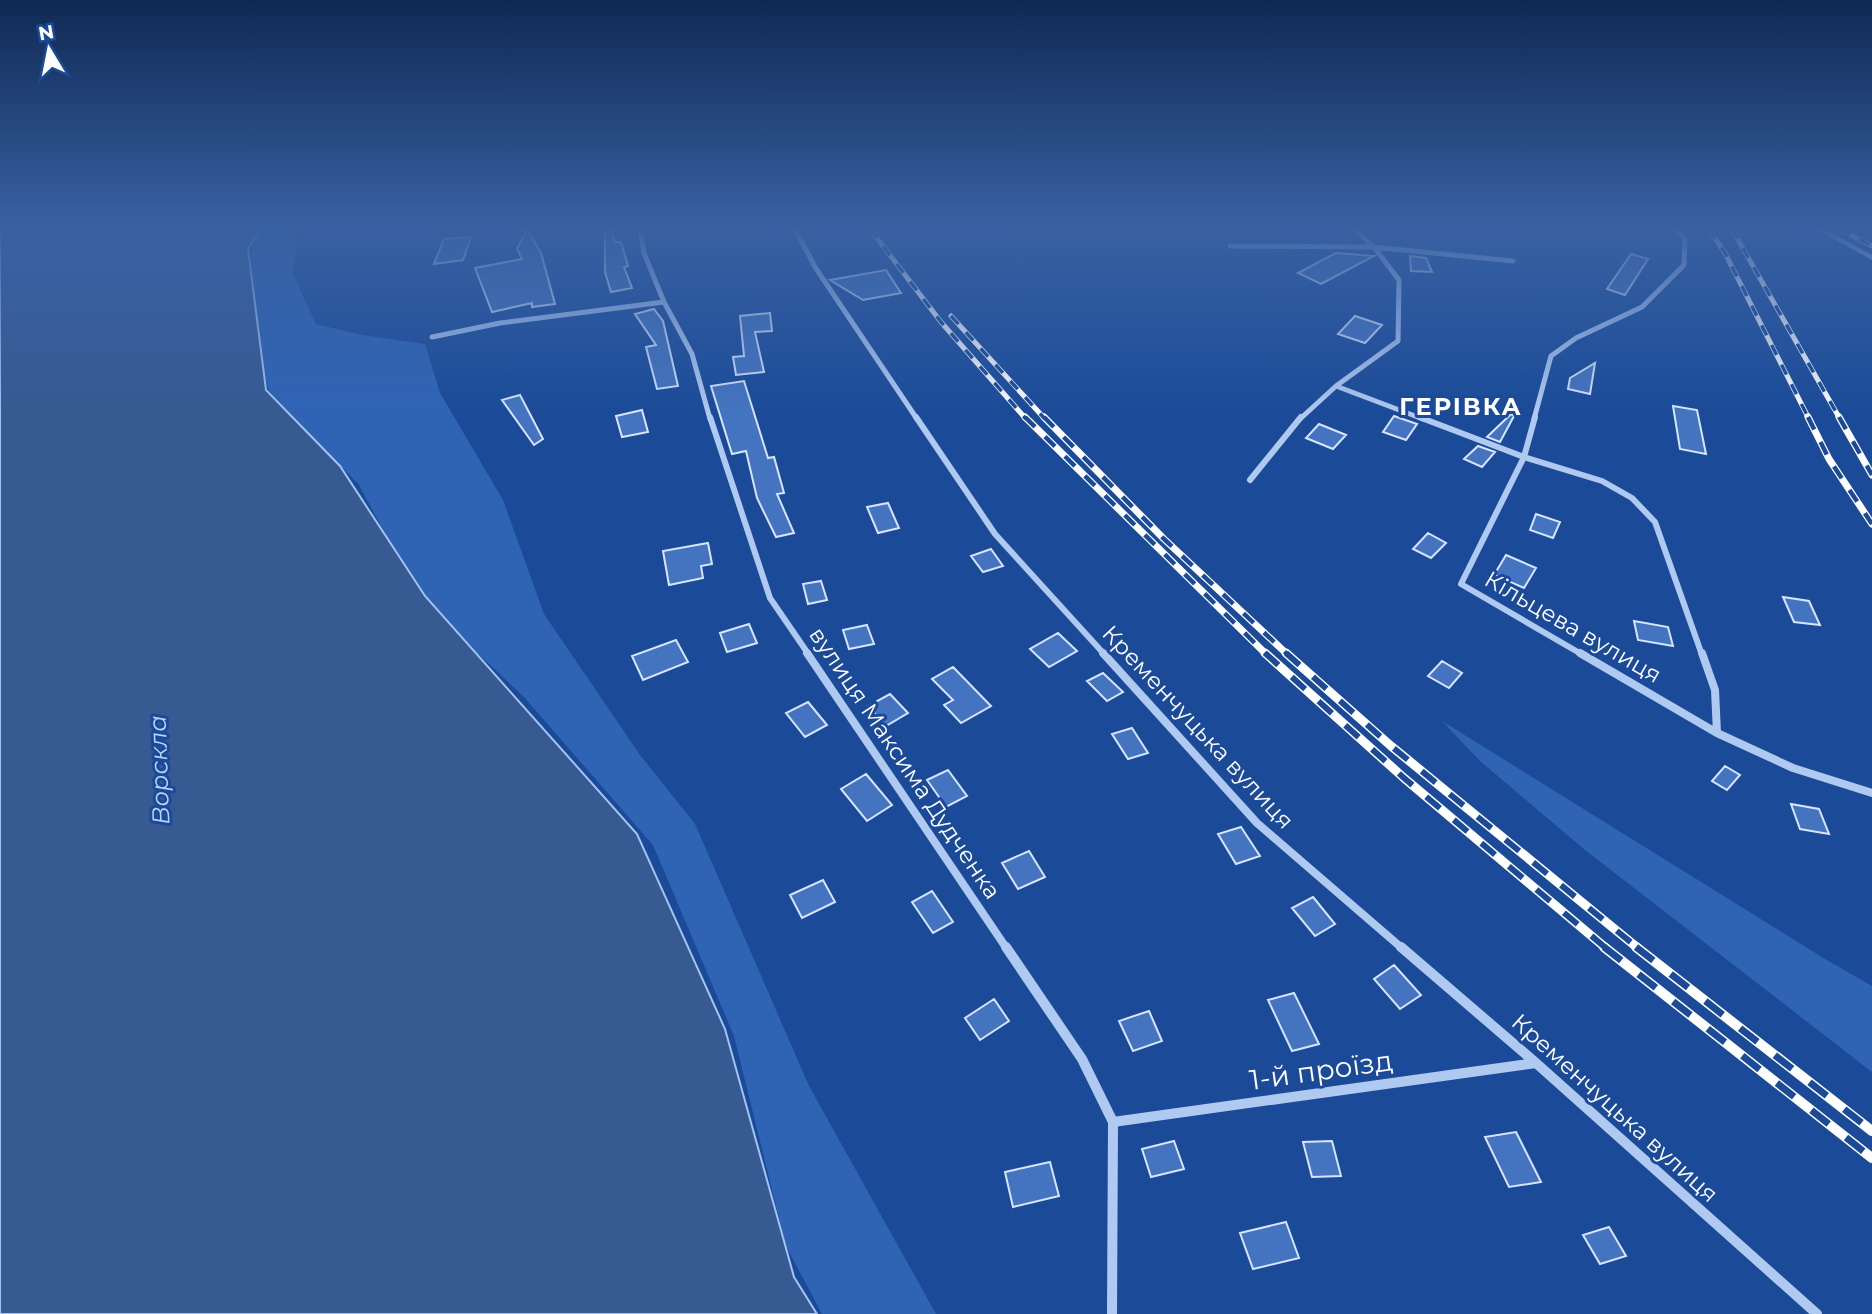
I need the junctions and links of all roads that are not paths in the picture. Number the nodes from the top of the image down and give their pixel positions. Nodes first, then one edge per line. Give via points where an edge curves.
1 (659, 290) edge
2 (831, 290) edge
3 (1399, 290) edge
4 (1659, 290) edge
5 (664, 302) junction
6 (432, 337) dead end
7 (1336, 386) junction
8 (1524, 457) junction
9 (1250, 480) dead end
10 (1717, 733) junction
11 (1872, 793) edge
12 (1536, 1063) junction
13 (1113, 1122) junction
14 (1112, 1314) edge
15 (1817, 1314) edge

1 - 5 street, вулиця Максима Дудченка
2 - 12 street, Кременчуцька вулиця via 995,534 1257,823
3 - 7 street via 1398,341
4 - 8 street, Кільцева вулиця via 1642,307 1576,338 1551,356
5 - 6 street via 500,323
5 - 13 street, вулиця Максима Дудченка via 692,354 770,598 1082,1059
7 - 8 street
7 - 9 street via 1302,416
8 - 10 street via 1602,481 1632,498 1655,522 1715,690
8 - 10 street, Кільцева вулиця via 1461,584
10 - 11 street, Кільцева вулиця via 1793,768
12 - 13 street, 1-й проїзд
12 - 15 street, Кременчуцька вулиця
13 - 14 street, вулиця Максима Дудченка

